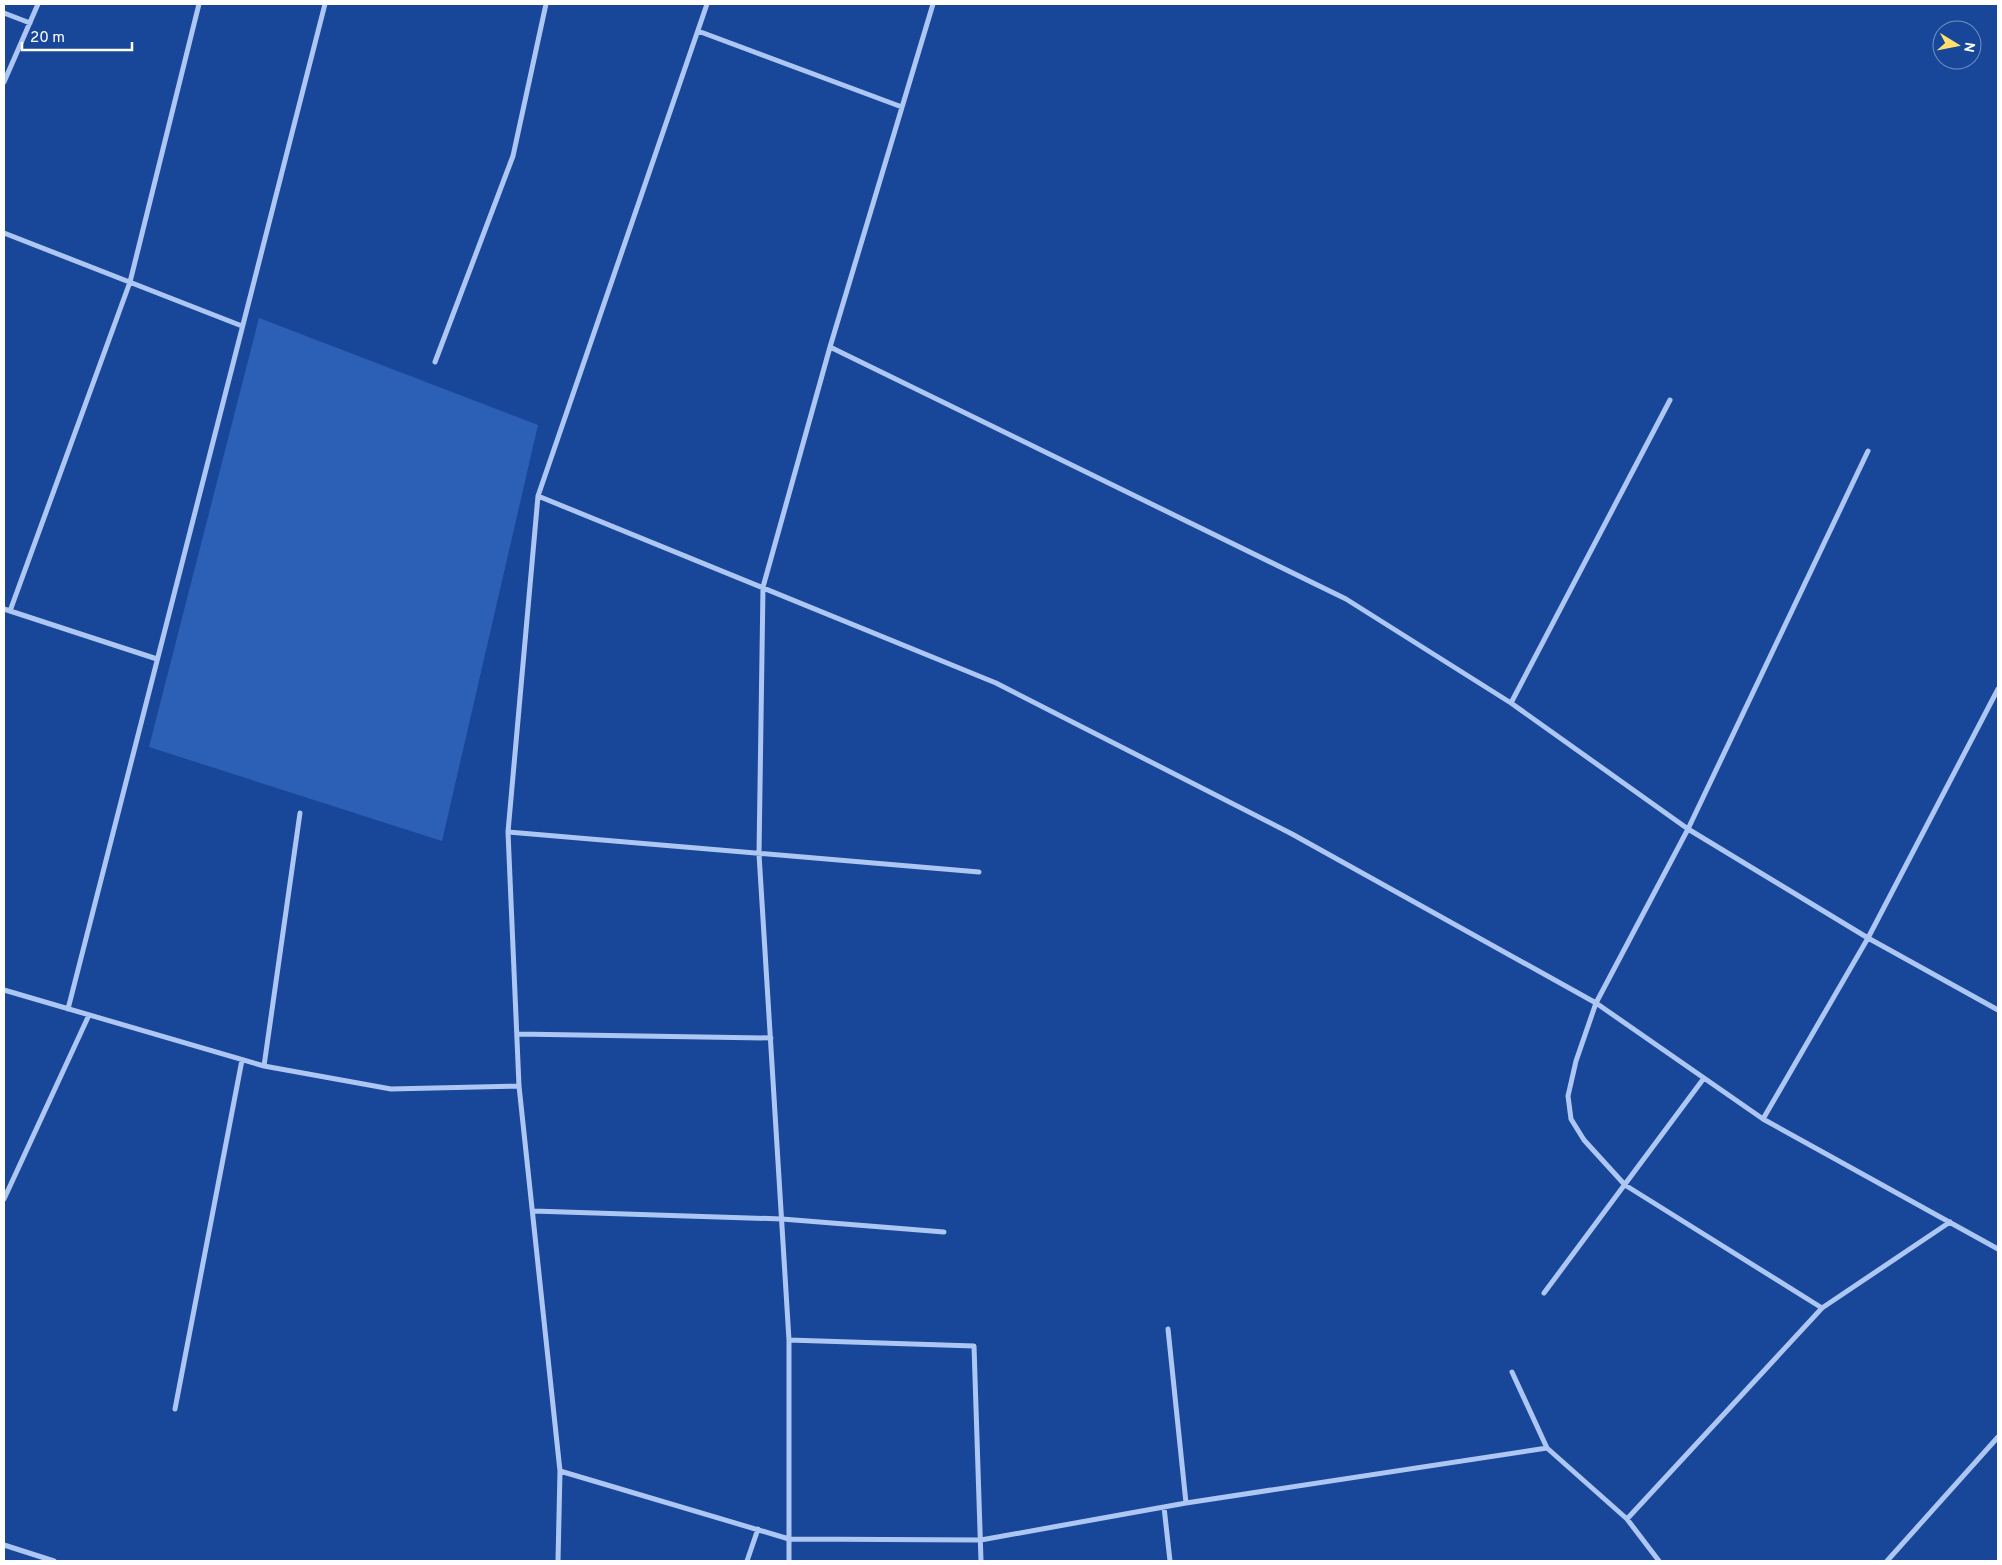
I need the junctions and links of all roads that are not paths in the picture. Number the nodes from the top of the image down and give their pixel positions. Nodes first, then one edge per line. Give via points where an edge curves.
1 (38, 4) edge
2 (199, 4) edge
3 (325, 4) edge
4 (546, 4) edge
5 (707, 4) edge
6 (933, 4) edge
7 (4, 13) edge
8 (30, 22) junction
9 (698, 31) junction
10 (4, 82) edge
11 (902, 107) junction
12 (4, 233) edge
13 (130, 282) junction
14 (242, 326) junction
15 (830, 348) junction
16 (435, 362) dead end
17 (1670, 400) dead end
18 (1868, 451) dead end
19 (538, 496) junction
20 (763, 587) junction
21 (7, 610) edge
22 (157, 659) junction
23 (1998, 689) edge
24 (1511, 703) junction
25 (300, 813) dead end
26 (1688, 829) junction
27 (508, 832) junction
28 (760, 854) junction
29 (979, 872) dead end
30 (1868, 938) junction
31 (4, 990) edge
32 (1596, 1003) junction
33 (68, 1009) junction
34 (1998, 1010) edge
35 (88, 1015) junction
36 (517, 1034) junction
37 (771, 1038) junction
38 (242, 1060) junction
39 (264, 1066) junction
40 (1704, 1078) junction
41 (519, 1086) junction
42 (1763, 1118) junction
43 (1625, 1185) junction
44 (4, 1199) edge
45 (533, 1211) junction
46 (782, 1219) junction
47 (1950, 1222) junction
48 (944, 1232) dead end
49 (1998, 1249) edge
50 (1544, 1292) dead end
51 (1822, 1308) junction
52 (1168, 1329) dead end
53 (789, 1340) junction
54 (1512, 1372) dead end
55 (175, 1409) dead end
56 (1998, 1437) edge
57 (1547, 1448) junction
58 (560, 1471) junction
59 (1186, 1503) junction
60 (1164, 1507) junction
61 (1627, 1519) junction
62 (758, 1529) junction
63 (789, 1539) junction
64 (980, 1540) junction
65 (4, 1544) edge
66 (54, 1561) edge
67 (558, 1561) edge
68 (747, 1561) edge
69 (790, 1561) edge
70 (981, 1561) edge
71 (1170, 1561) edge
72 (1660, 1561) edge
73 (1887, 1561) edge

1 - 8 street
2 - 13 street
3 - 14 street
4 - 16 street via 513,156
5 - 9 street
6 - 11 street
7 - 8 street
8 - 10 street
9 - 11 street
9 - 19 street
11 - 15 street
12 - 13 street
13 - 14 street
13 - 21 street
14 - 22 street
15 - 20 street
15 - 24 street via 1346,599
17 - 24 street
18 - 26 street
19 - 20 street
19 - 27 street
20 - 28 street
20 - 32 street via 1013,692 1292,834
21 - 22 street
22 - 33 street
23 - 30 street
24 - 26 street
25 - 39 street
26 - 30 street
26 - 32 street
27 - 28 street
27 - 36 street
28 - 29 street
28 - 37 street
30 - 34 street
30 - 42 street
31 - 33 street
32 - 40 street
32 - 43 street via 1568,1096 1571,1119 1584,1140
33 - 35 street
35 - 38 street
35 - 44 street
36 - 37 street
36 - 41 street
37 - 46 street
38 - 39 street
38 - 55 street
39 - 41 street via 391,1089
40 - 42 street
40 - 43 street
41 - 45 street
42 - 47 street
43 - 50 street
43 - 51 street
45 - 46 street
45 - 58 street
46 - 48 street
46 - 53 street
47 - 49 street
47 - 51 street
51 - 61 street
52 - 59 street
53 - 63 street
53 - 64 street via 974,1346
54 - 57 street
56 - 73 street
57 - 59 street
57 - 61 street
58 - 62 street
58 - 67 street
59 - 60 street
60 - 64 street
60 - 71 street
61 - 72 street
62 - 63 street
62 - 68 street
63 - 64 street
63 - 69 street
64 - 70 street
65 - 66 street

